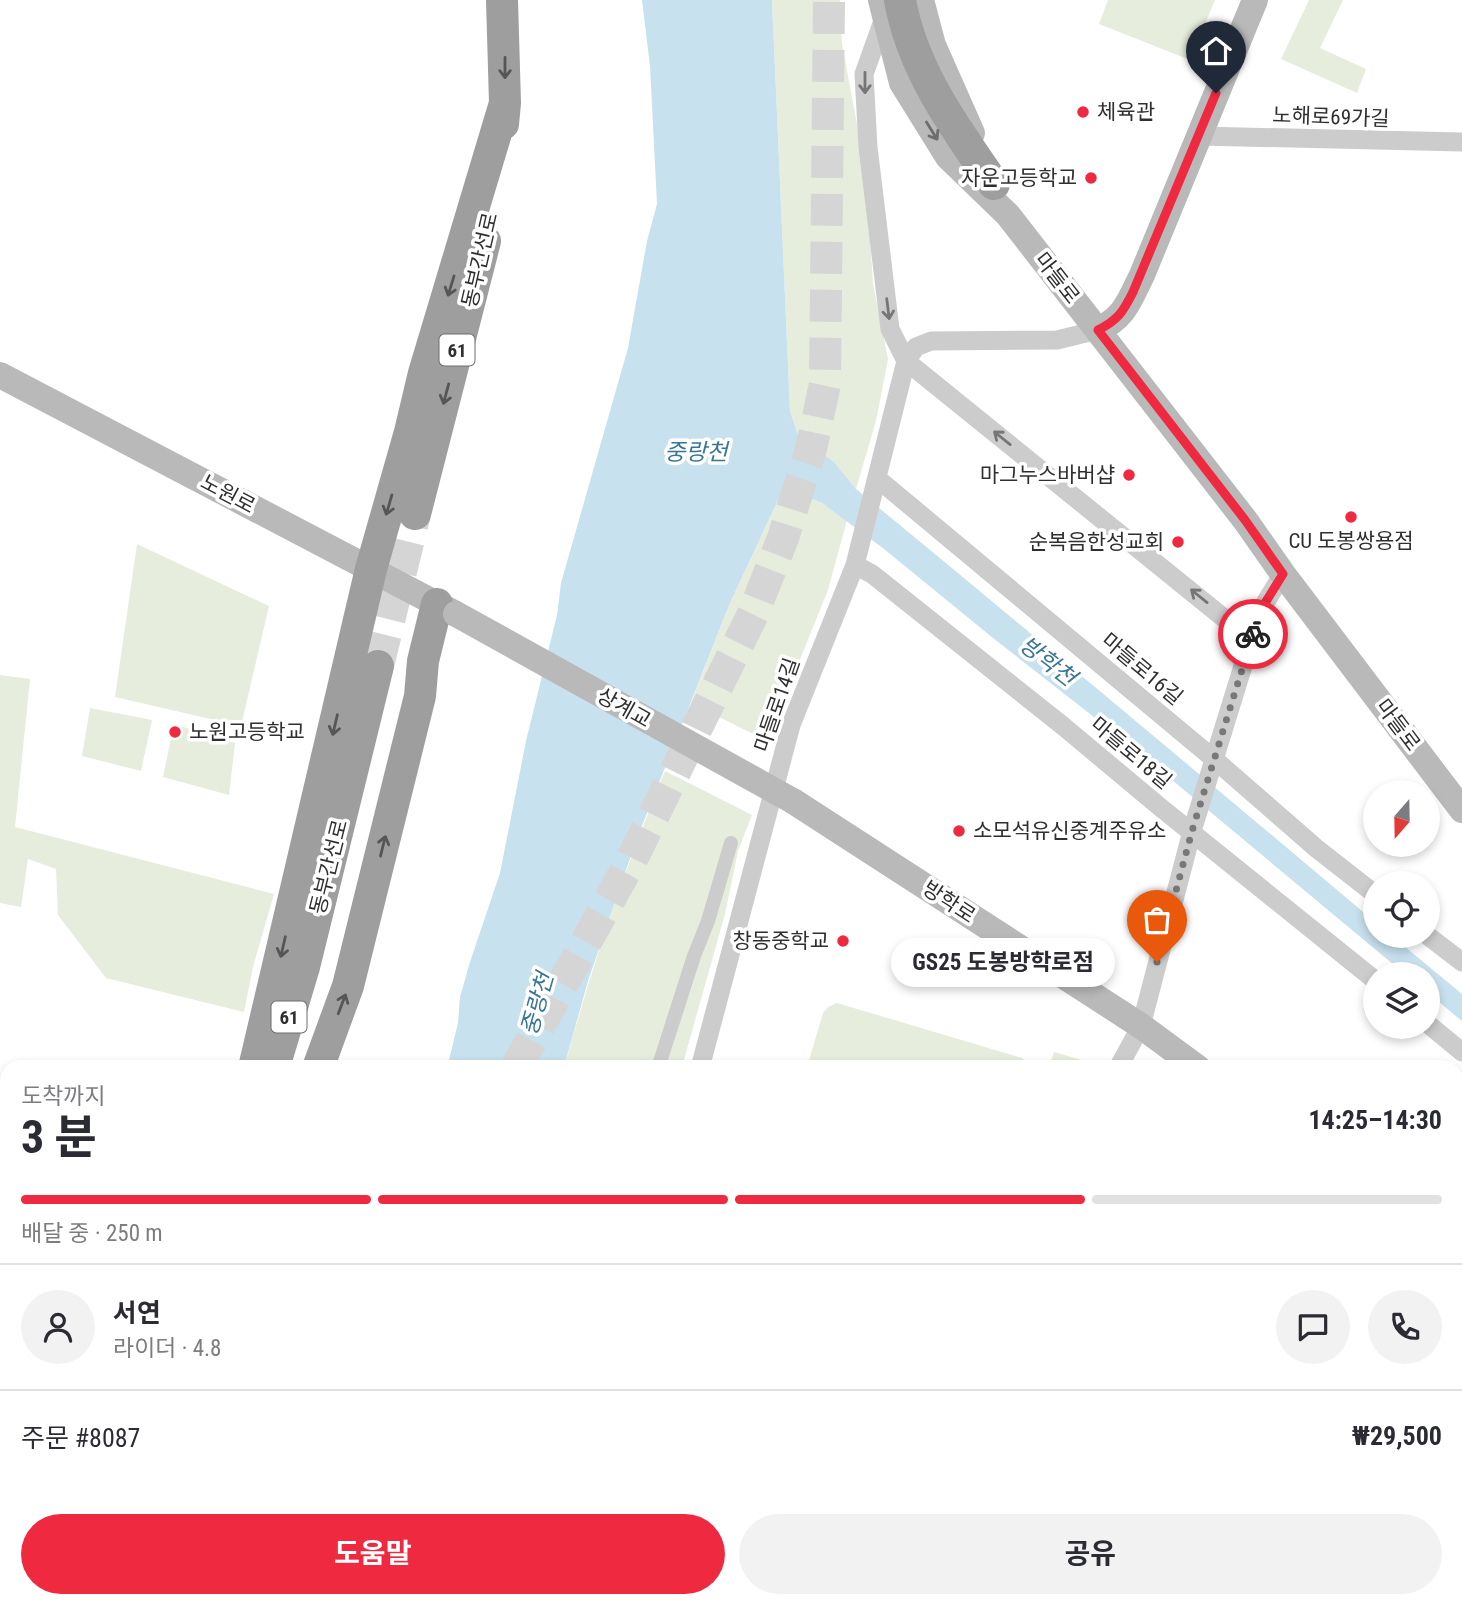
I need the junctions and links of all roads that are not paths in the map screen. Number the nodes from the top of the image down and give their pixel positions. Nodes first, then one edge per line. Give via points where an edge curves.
1 (502, 0) edge
2 (921, 0) edge
3 (1255, 0) edge
4 (889, 6) edge
5 (505, 103) junction
6 (1199, 136) junction
7 (1462, 142) edge
8 (994, 184) junction
9 (1008, 215) junction
10 (1098, 330) junction
11 (906, 361) junction
12 (0, 375) edge
13 (877, 483) junction
14 (415, 514) tunnel mouth
15 (855, 565) junction
16 (371, 569) junction
17 (1283, 574) junction
18 (447, 609) junction
19 (1251, 640) junction
20 (378, 666) tunnel mouth
21 (1213, 763) junction
22 (793, 801) joint
23 (1462, 810) edge
24 (1194, 825) junction
25 (731, 842) dead end
26 (1363, 885) edge
27 (1440, 945) edge
28 (1462, 962) edge
29 (1363, 970) edge
30 (1141, 1026) junction
31 (1440, 1034) edge
32 (1462, 1052) edge
33 (256, 1060) edge
34 (276, 1060) edge
35 (321, 1060) edge
36 (661, 1060) edge
37 (702, 1060) edge
38 (1122, 1060) edge
39 (1187, 1060) edge

1 -> 5 highway, 동부간선로 / 61
2 - 8 main road, 마들로 via 933,45
3 - 6 main road
4 - 8 highway via 903,18 944,111
4 -> 9 main road, 마들로 via 902,82 948,157
4 -> 11 street via 864,74 890,330
5 -> 14 highway, 동부간선로 / 61 via 497,185 482,254
5 -> 16 highway
6 - 7 street, 노해로69가길
6 - 10 main road via 1125,309 1114,322
8 - 9 main road, 마들로
9 - 10 main road, 마들로
10 - 11 street via 1057,340 931,341 916,346
10 - 17 main road, 마들로
11 - 13 street, 마들로14길
19 -> 11 street
12 - 16 main road, 노원로
13 - 15 street, 마들로14길
13 - 21 street, 마들로16길
15 - 24 street, 마들로18길 via 949,634 1160,807
15 - 37 street, 마들로14길 via 791,725
16 - 18 main road, 노원로
16 -> 33 highway
17 - 19 street via 1265,603
17 - 23 main road, 마들로
18 - 22 main road, 상계교, bridge
35 -> 18 highway via 348,986 420,696 423,661
19 - 21 street
20 - 34 highway, 동부간선로 / 61 via 304,967
21 - 24 street
21 - 26 street, 마들로16길
22 - 30 main road, 방학로
24 - 29 street, 마들로18길
24 - 30 street
25 - 36 street
27 - 28 street
30 - 38 street
30 - 39 main road, 방학로
31 - 32 street

